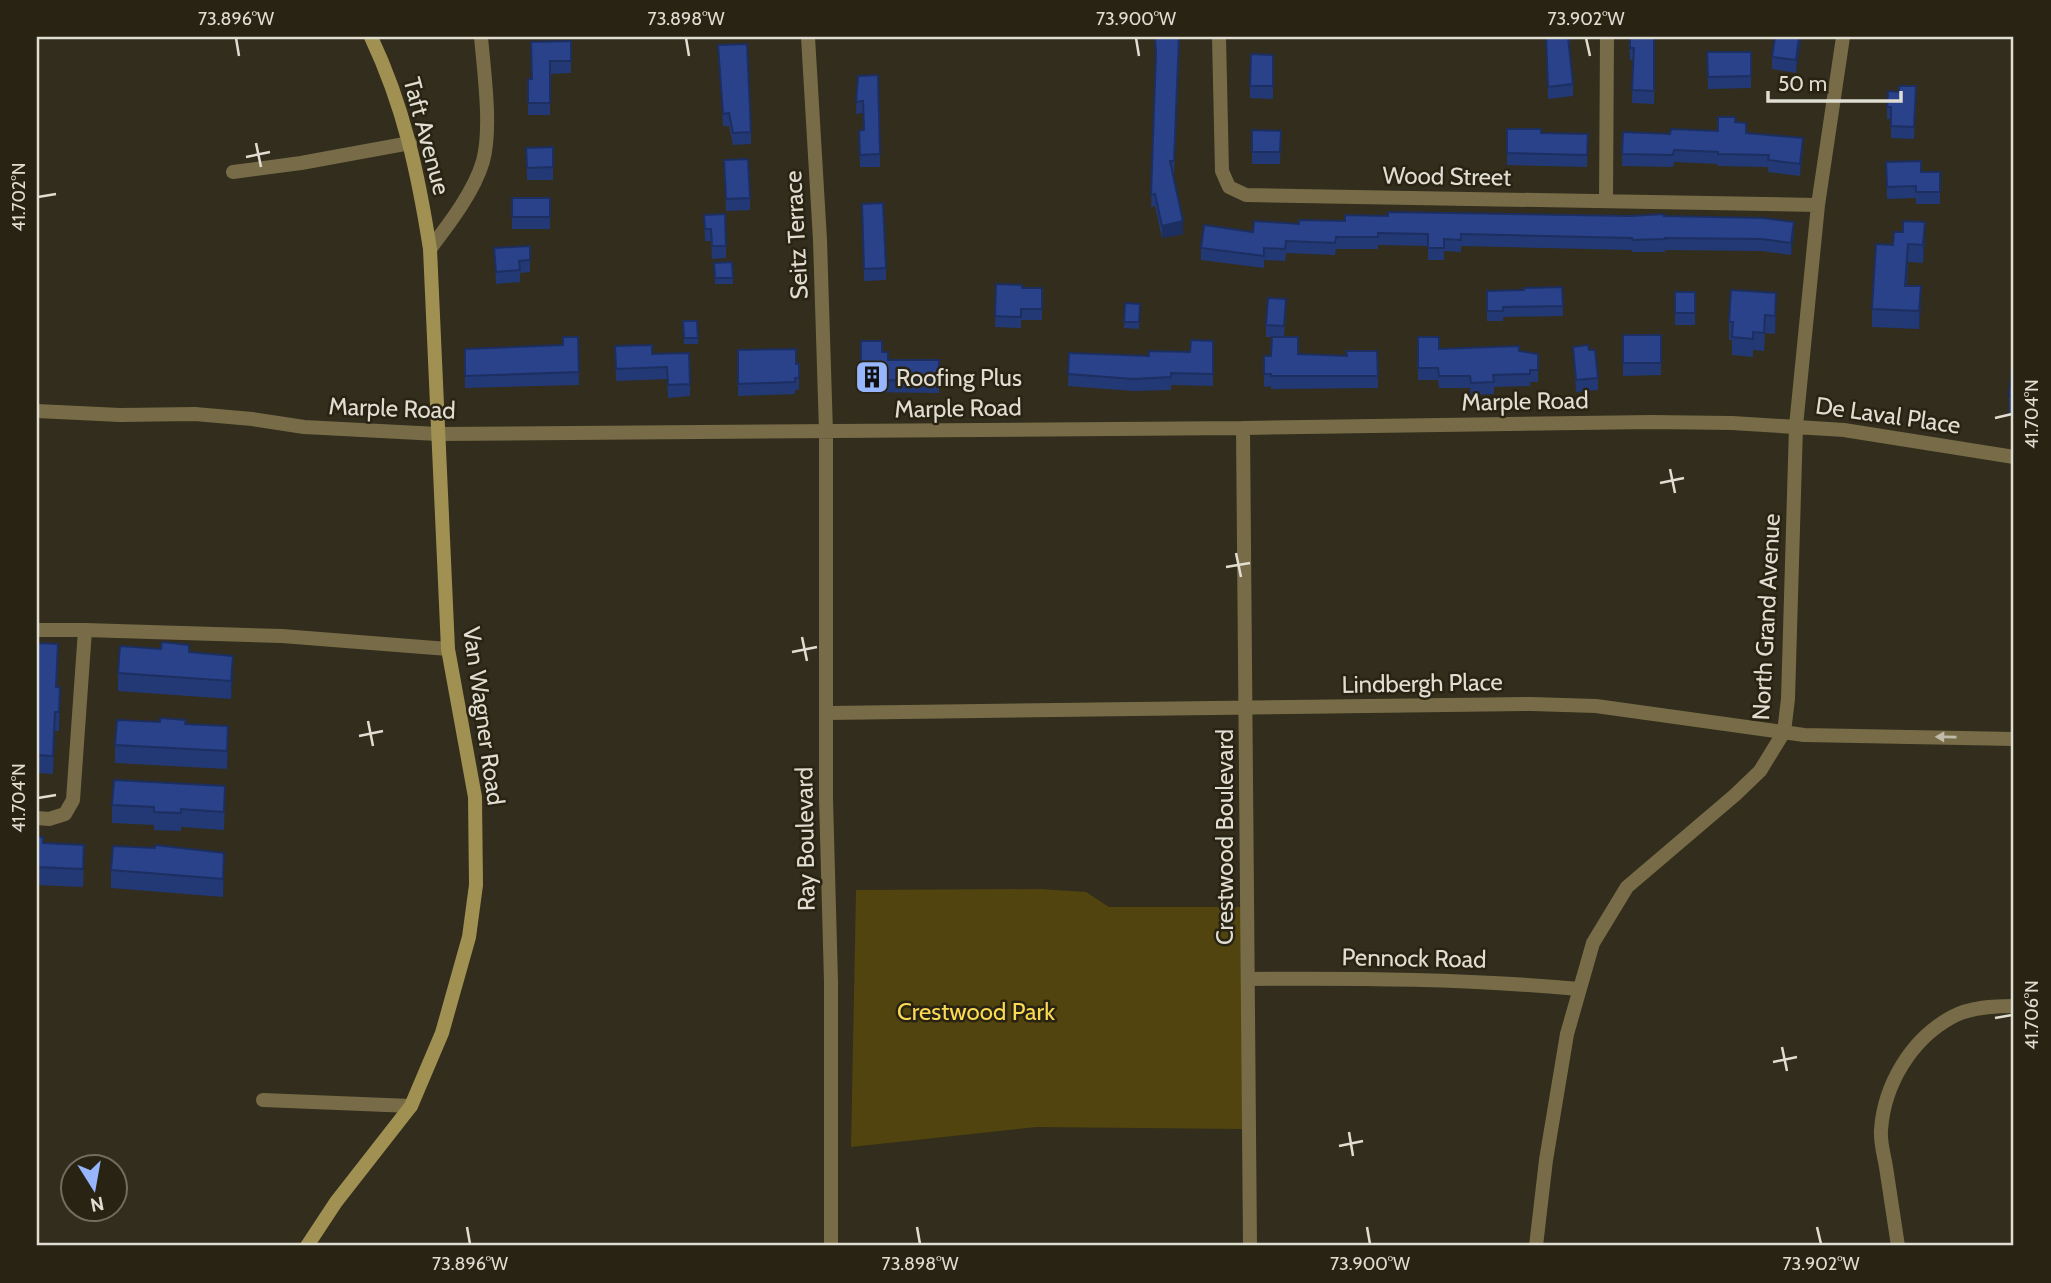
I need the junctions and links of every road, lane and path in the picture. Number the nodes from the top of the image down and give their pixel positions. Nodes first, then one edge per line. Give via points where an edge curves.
1 (371, 37) edge
2 (481, 37) edge
3 (808, 37) edge
4 (1219, 37) edge
5 (1607, 37) edge
6 (1843, 37) edge
7 (410, 143) junction
8 (233, 172) dead end
9 (1606, 201) junction
10 (1818, 205) junction
11 (430, 249) junction
12 (37, 411) edge
13 (1796, 426) junction
14 (1243, 428) junction
15 (826, 432) junction
16 (439, 434) junction
17 (2014, 457) edge
18 (37, 630) edge
19 (85, 630) junction
20 (447, 649) junction
21 (1245, 708) junction
22 (828, 713) junction
23 (1784, 732) junction
24 (2014, 739) edge
25 (37, 818) edge
26 (1248, 979) junction
27 (1579, 989) junction
28 (2014, 1006) edge
29 (263, 1100) dead end
30 (411, 1106) junction
31 (307, 1246) edge
32 (831, 1246) edge
33 (1250, 1246) edge
34 (1536, 1246) edge
35 (1898, 1246) edge

1 - 7 street, Taft Avenue
2 - 11 street via 487,116 483,161 460,210
3 - 15 street, Seitz Terrace
4 - 9 street, Wood Street via 1223,170 1229,187 1246,195
5 - 9 street
6 - 10 street, North Grand Avenue
7 - 8 street
7 - 11 street, Taft Avenue
9 - 10 street, Wood Street
10 - 13 street, North Grand Avenue
11 - 16 street, Van Wagner Road
12 - 16 street, Marple Road via 195,414 304,427
13 - 14 street, Marple Road via 1651,422
13 - 17 street, De Laval Place
13 - 23 street, North Grand Avenue
14 - 15 street, Marple Road
14 - 21 street, Crestwood Boulevard
15 - 16 street, Marple Road
15 - 22 street, Ray Boulevard
16 - 20 street, Van Wagner Road
18 - 19 street
19 - 20 street via 282,636
19 - 25 street via 73,800 65,814
20 - 30 street, Van Wagner Road via 475,797 477,885 469,937 442,1033
21 - 22 street, Lindbergh Place
21 - 23 street, Lindbergh Place via 1596,706
21 - 26 street, Crestwood Boulevard
22 - 32 street, Ray Boulevard
24 -> 23 street, Lindbergh Place
23 - 27 street, North Grand Avenue via 1760,771 1627,887 1593,943
26 - 27 street, Pennock Road via 1379,978
26 - 33 street, Crestwood Boulevard
27 - 34 street, North Grand Avenue via 1567,1034
28 - 35 street via 1951,1017 1909,1055 1892,1083 1880,1133
29 - 30 street
30 - 31 street, Van Wagner Road

